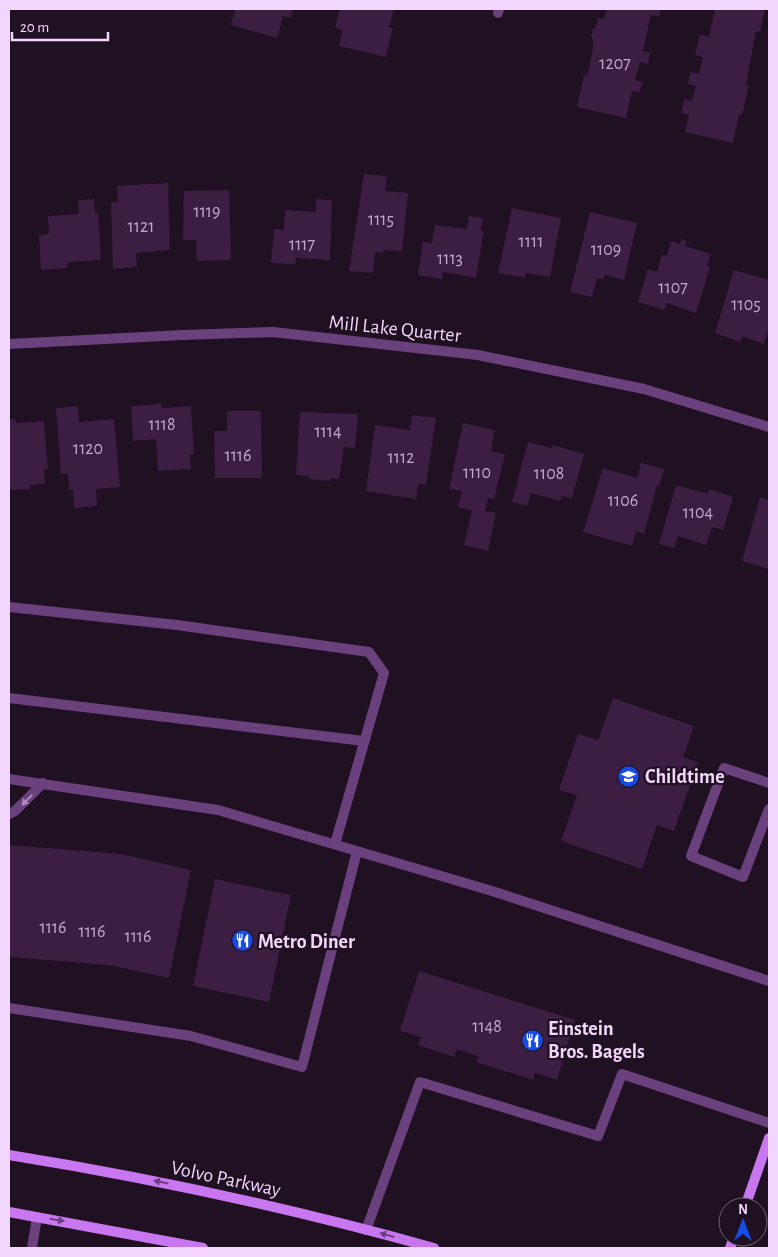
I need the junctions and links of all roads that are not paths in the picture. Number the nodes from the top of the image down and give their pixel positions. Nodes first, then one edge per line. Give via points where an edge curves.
1 (9, 344) edge
2 (769, 427) edge
3 (9, 607) edge
4 (9, 698) edge
5 (364, 741) junction
6 (9, 779) edge
7 (43, 783) junction
8 (769, 783) edge
9 (769, 809) edge
10 (9, 814) edge
11 (335, 844) junction
12 (357, 851) junction
13 (769, 981) edge
14 (9, 1008) edge
15 (769, 1123) edge
16 (769, 1138) edge
17 (9, 1155) edge
18 (748, 1197) edge
19 (9, 1212) edge
20 (37, 1217) junction
21 (366, 1230) junction
22 (32, 1248) edge
23 (203, 1248) edge
24 (434, 1248) edge

1 - 2 street, Mill Lake Quarter via 273,332 468,354 644,389
3 - 5 street via 177,624 370,652 384,674
4 - 5 street
5 - 11 street
6 - 7 street
7 -> 10 street
7 - 11 street via 218,810
8 - 9 street via 724,768 690,856 743,877
11 - 12 street
12 - 13 street
12 - 14 street via 302,1067 190,1036
15 - 21 street via 622,1074 598,1136 420,1082
16 - 18 main road
21 -> 17 main road, Volvo Parkway via 266,1204
19 - 20 main road
20 - 22 street
20 -> 23 main road
24 -> 21 main road, Volvo Parkway

